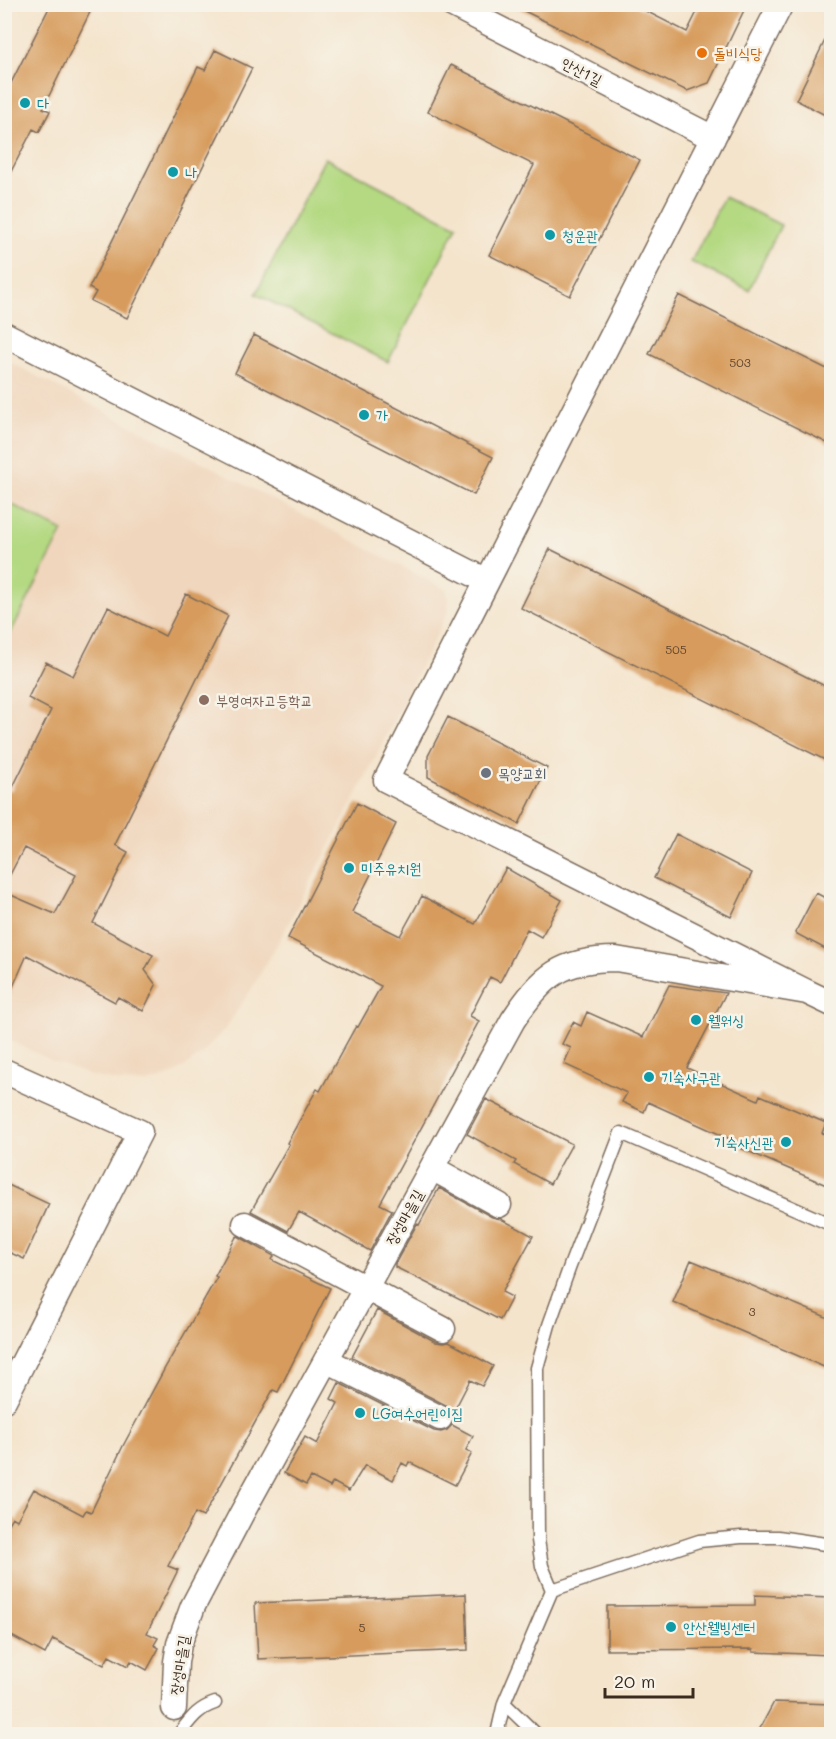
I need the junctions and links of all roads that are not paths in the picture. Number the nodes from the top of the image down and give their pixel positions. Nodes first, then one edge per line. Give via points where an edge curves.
1 (451, 4) edge
2 (781, 4) edge
3 (713, 138) junction
4 (4, 334) edge
5 (487, 581) junction
6 (807, 992) junction
7 (831, 1004) edge
8 (4, 1071) edge
9 (432, 1168) junction
10 (499, 1205) dead end
11 (245, 1224) dead end
12 (831, 1226) edge
13 (366, 1287) junction
14 (443, 1329) dead end
15 (326, 1360) junction
16 (4, 1400) edge
17 (440, 1418) dead end
18 (831, 1545) edge
19 (552, 1590) junction
20 (215, 1703) dead end
21 (504, 1703) junction
22 (174, 1708) dead end
23 (179, 1734) edge
24 (497, 1734) edge
25 (536, 1734) edge

1 - 3 street, 안산1길
2 - 3 street
3 - 5 street
4 - 5 street
5 - 6 street, 장성마을길 via 386,780
6 - 7 street, 장성마을길
6 - 9 street, 장성마을길 via 616,959 574,963 552,974 532,992
8 - 16 street via 140,1132
9 - 10 street
9 - 13 street, 장성마을길
11 - 13 street
12 - 19 lane via 621,1133 570,1266 537,1368 538,1540 542,1566
13 - 14 street
13 - 15 street, 장성마을길
15 - 17 street
15 - 22 street, 장성마을길 via 193,1606 179,1644
18 - 19 lane via 778,1537 699,1541
19 - 21 lane
20 - 23 lane via 203,1707
21 - 24 lane
21 - 25 lane

